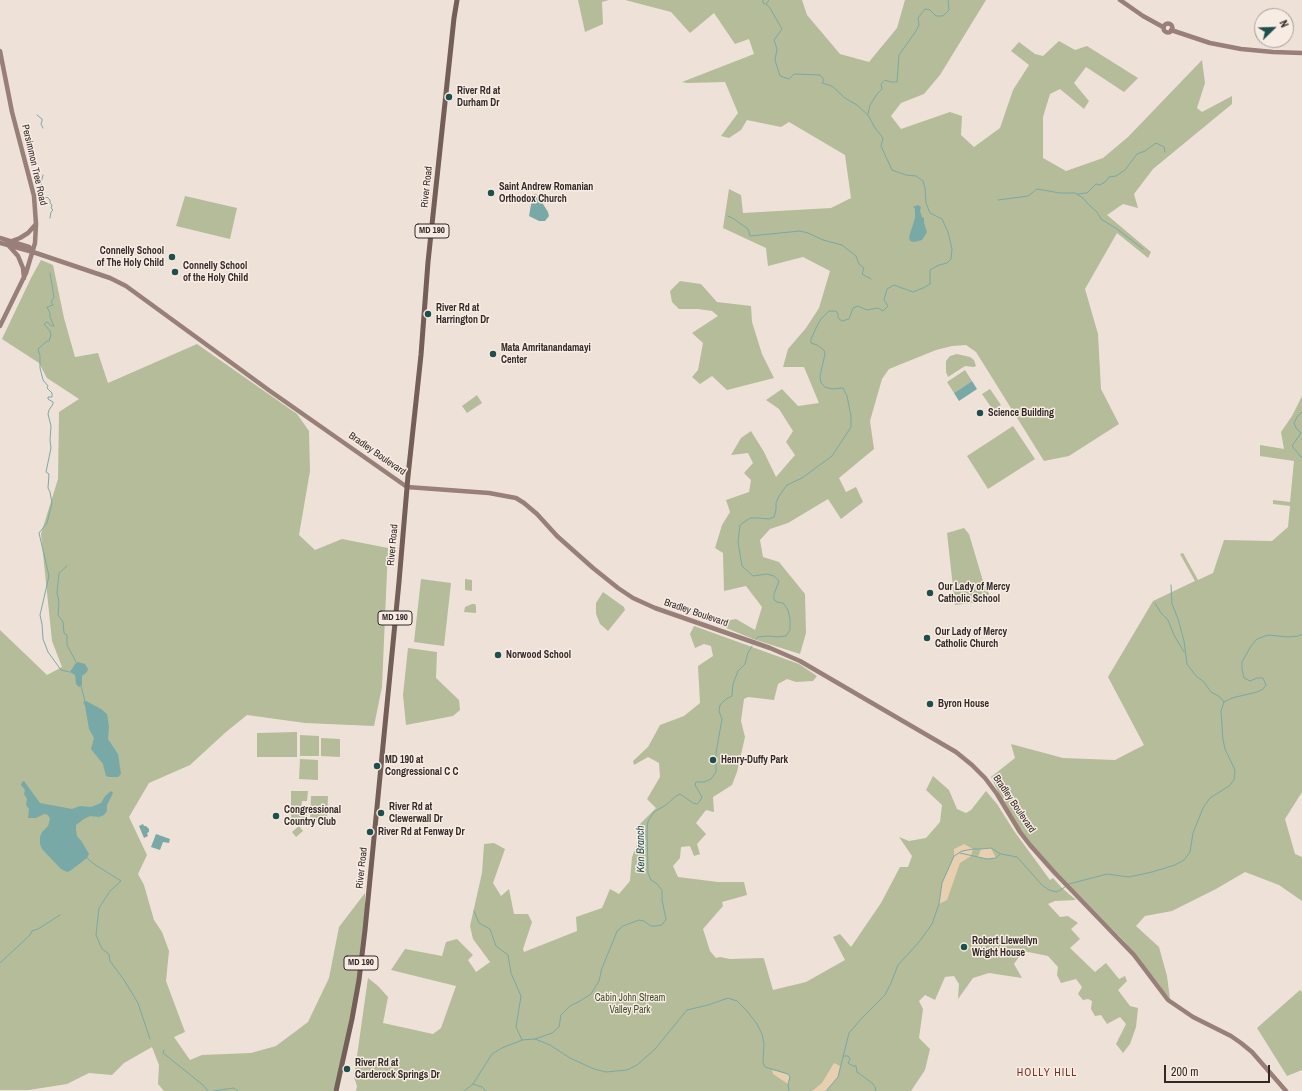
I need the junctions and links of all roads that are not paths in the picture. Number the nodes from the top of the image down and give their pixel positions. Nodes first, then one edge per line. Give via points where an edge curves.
1 (457, 0) edge
2 (1120, 0) edge
3 (0, 51) edge
4 (1302, 53) edge
5 (36, 224) junction
6 (0, 238) edge
7 (0, 243) edge
8 (10, 244) junction
9 (33, 252) junction
10 (24, 278) junction
11 (0, 326) edge
12 (407, 487) junction
13 (336, 1091) edge
14 (1286, 1091) edge

1 - 12 main road, River Road / MD 190
2 - 4 main road via 1163,27 1169,24 1171,30 1210,43 1241,49
3 - 5 main road, Persimmon Tree Road via 12,112 34,196
5 - 8 main road via 28,233
5 - 9 main road, Persimmon Tree Road
6 - 8 main road
7 - 8 main road
8 - 9 main road, Bradley Boulevard via 29,247
8 - 10 main road via 23,268
9 - 10 main road, Persimmon Tree Road
9 - 12 main road, Bradley Boulevard via 110,278 126,286
10 - 11 main road, Persimmon Tree Road
12 - 13 main road, River Road / MD 190 via 365,930 359,980
12 - 14 main road, Bradley Boulevard via 489,493 516,498 537,514 593,568 633,598 654,608 800,660 946,745 972,764 985,778 1020,832 1072,892 1134,955 1168,1000 1193,1017 1232,1036 1252,1052

